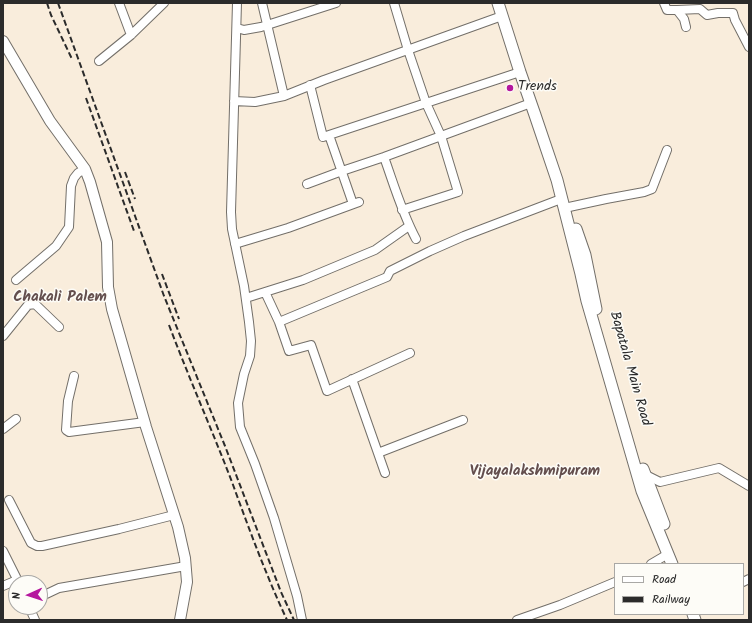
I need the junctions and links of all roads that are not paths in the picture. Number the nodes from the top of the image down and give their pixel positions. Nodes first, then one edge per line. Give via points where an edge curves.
1 (119, 3) edge
2 (164, 3) edge
3 (237, 3) edge
4 (262, 3) edge
5 (336, 3) edge
6 (394, 3) edge
7 (498, 3) edge
8 (664, 3) edge
9 (677, 10) junction
10 (502, 16) junction
11 (267, 25) junction
12 (686, 26) dead end
13 (237, 28) junction
14 (131, 35) junction
15 (3, 41) edge
16 (749, 47) edge
17 (408, 50) junction
18 (98, 61) dead end
19 (520, 72) junction
20 (310, 85) junction
21 (284, 96) junction
22 (234, 101) junction
23 (426, 103) junction
24 (531, 103) junction
25 (330, 135) junction
26 (441, 136) junction
27 (667, 150) dead end
28 (384, 157) junction
29 (85, 169) junction
30 (342, 171) junction
31 (307, 184) dead end
32 (565, 205) junction
33 (402, 210) junction
34 (409, 226) junction
35 (416, 239) dead end
36 (235, 244) junction
37 (16, 280) dead end
38 (265, 292) junction
39 (246, 298) junction
40 (279, 322) junction
41 (59, 327) dead end
42 (3, 336) edge
43 (410, 353) dead end
44 (74, 376) dead end
45 (352, 379) junction
46 (16, 419) dead end
47 (463, 420) dead end
48 (145, 422) junction
49 (3, 430) edge
50 (378, 453) junction
51 (385, 473) dead end
52 (644, 474) junction
53 (748, 485) edge
54 (9, 500) dead end
55 (174, 515) junction
56 (3, 551) edge
57 (670, 559) edge
58 (655, 563) edge
59 (679, 563) edge
60 (186, 566) junction
61 (15, 575) edge
62 (614, 582) edge
63 (48, 593) edge
64 (180, 620) edge
65 (302, 620) edge
66 (517, 620) edge

1 - 14 street
2 - 14 street
3 - 13 street
4 - 11 street
5 - 11 street
6 - 17 street
7 - 10 main road, Bapatala Main Road
8 - 9 street via 667,10
9 - 12 street
9 - 16 street via 700,9 707,15 733,13
10 - 17 street
10 - 19 main road, Bapatala Main Road
11 - 13 street via 244,30
11 - 21 street
13 - 22 street
14 - 18 street
15 - 29 street via 50,121
17 - 20 street
17 - 23 street
19 - 23 street
19 - 24 main road, Bapatala Main Road
20 - 21 street
20 - 25 street via 323,137
21 - 22 street via 255,102
22 - 36 street via 231,212
23 - 25 street
23 - 26 street
24 - 26 street
24 - 32 main road, Bapatala Main Road
25 - 30 street
26 - 28 street
26 - 33 street via 458,192
27 - 32 street via 652,189
28 - 30 street
28 - 33 street
29 - 37 street via 78,173 71,186 69,228 56,246
29 - 48 street via 107,242 108,288 112,309
30 - 31 street
30 - 36 street via 356,203
32 - 40 street via 457,239 390,271 387,277
32 - 52 main road, Bapatala Main Road via 585,254 595,304
32 - 57 main road, Bapatala Main Road via 587,301 642,491
33 - 34 street
34 - 35 street
34 - 38 street via 375,250 303,280
36 - 39 street
38 - 39 street
38 - 40 street
39 - 65 street via 251,341 250,356 238,403 240,427 274,518
40 - 45 street via 290,350 311,345 327,391
41 - 42 street via 35,304 28,305
43 - 45 street
44 - 48 street via 68,401 66,430 69,432
45 - 50 street
46 - 49 street
47 - 50 street
48 - 55 street
50 - 51 street
52 - 53 street via 660,482 719,468
52 - 59 main road, Bapatala Main Road
54 - 55 street via 31,543 37,546
55 - 60 street
56 - 61 street
57 - 58 street
60 - 63 street via 59,588
60 - 64 street via 187,582
62 - 66 street

